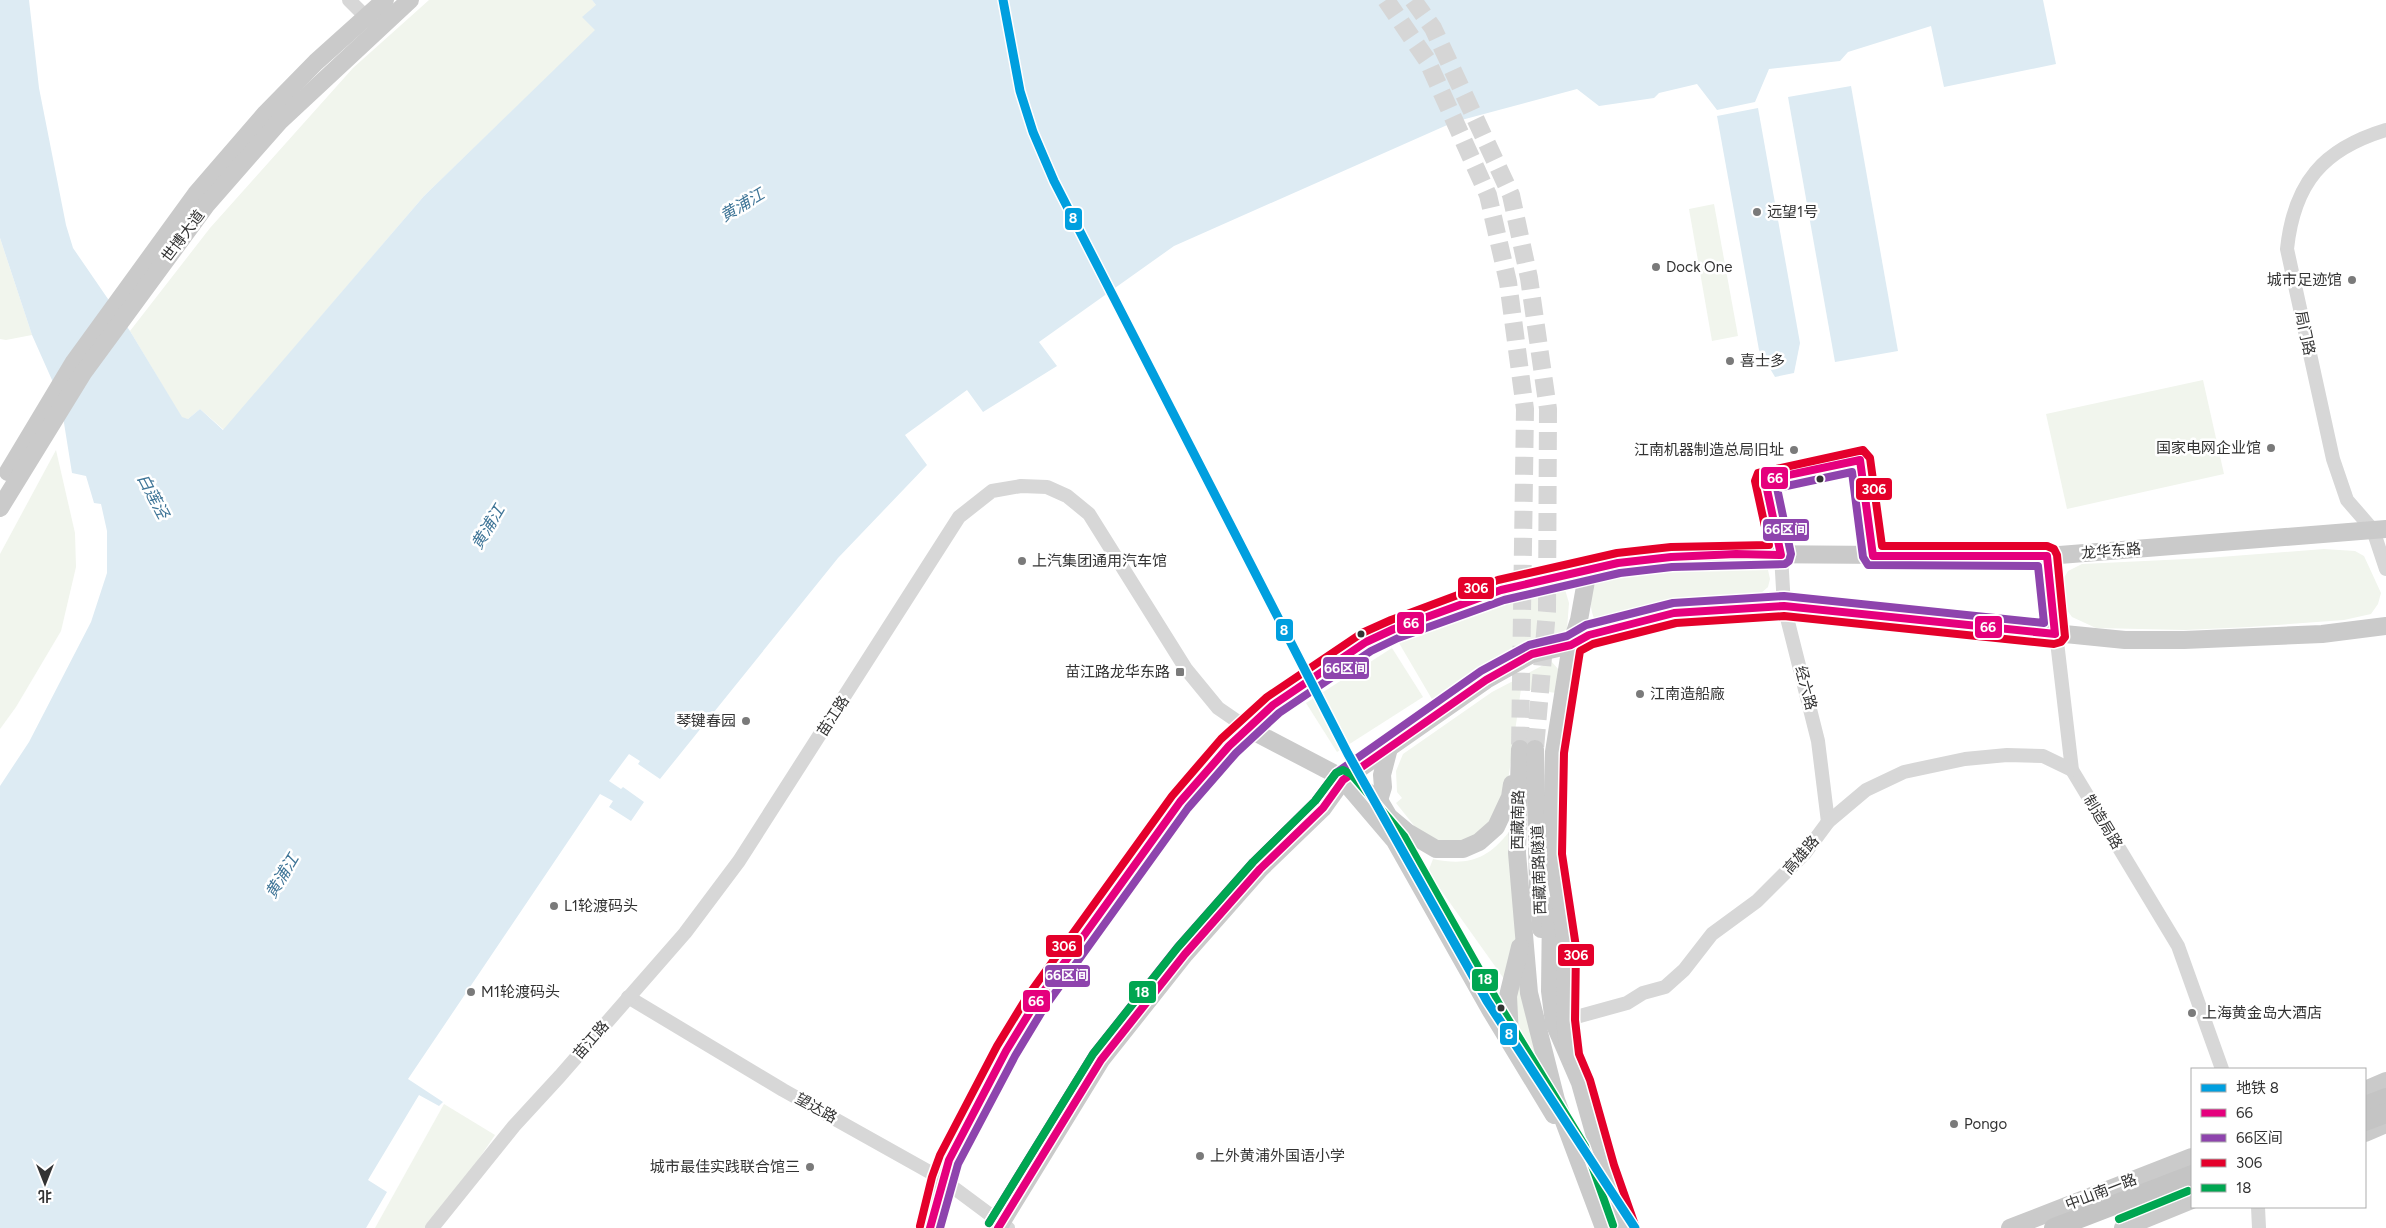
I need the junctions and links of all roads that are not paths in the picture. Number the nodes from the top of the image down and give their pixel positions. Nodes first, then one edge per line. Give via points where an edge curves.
1 (350, 0) edge
2 (385, 0) edge
3 (410, 0) edge
4 (372, 23) junction
5 (2386, 130) edge
6 (202, 199) junction
7 (0, 486) edge
8 (0, 508) edge
9 (2379, 530) edge
10 (1780, 555) junction
11 (2047, 556) junction
12 (2386, 569) edge
13 (1588, 570) junction
14 (1784, 606) junction
15 (2386, 626) edge
16 (2054, 634) junction
17 (1571, 646) junction
18 (1247, 728) junction
19 (1389, 748) junction
20 (1528, 749) junction
21 (2072, 770) junction
22 (1343, 780) junction
23 (1379, 800) junction
24 (1828, 822) junction
25 (1552, 855) junction
26 (1523, 937) junction
27 (1550, 991) junction
28 (628, 997) junction
29 (1560, 1022) junction
30 (1510, 1040) junction
31 (2222, 1068) edge
32 (2386, 1113) edge
33 (2366, 1121) edge
34 (2386, 1124) edge
35 (2366, 1133) edge
36 (1576, 1151) junction
37 (2191, 1157) edge
38 (2191, 1175) edge
39 (942, 1178) junction
40 (2191, 1189) edge
41 (2191, 1200) edge
42 (2258, 1208) edge
43 (1003, 1226) edge
44 (432, 1228) edge
45 (930, 1228) edge
46 (1604, 1228) edge
47 (1626, 1228) edge
48 (2010, 1228) edge
49 (2054, 1228) edge
50 (2093, 1228) edge
51 (2123, 1228) edge
52 (2260, 1228) edge

1 - 4 street
2 - 4 main road, 世博大道
3 - 4 main road, 世博大道
4 - 6 main road, 世博大道
5 - 9 street, 局门路 via 2343,147 2316,169 2300,194 2290,223 2287,248 2333,459 2347,500
6 - 7 main road, 世博大道 via 74,362
6 - 8 main road, 世博大道 via 83,373
9 - 11 main road, 龙华东路
9 - 12 street, 局门路
10 - 11 main road, 龙华东路
10 - 13 main road, 龙华东路 via 1671,557
10 - 14 street, 经六路
11 - 16 street, 制造局路
13 - 17 main road
13 - 18 main road, 龙华东路 via 1500,590 1394,629 1334,663 1273,705
14 - 16 main road
14 - 17 main road via 1674,613 1589,635
14 - 24 street, 经六路 via 1818,740
15 - 16 main road via 2322,634 2184,640 2125,640
16 - 21 street, 制造局路
17 - 19 main road via 1532,654 1486,680
17 - 25 main road via 1554,752
18 - 22 main road, 西藏南路
18 - 28 street, 苗江路 via 1218,708 1186,669 1089,514 1067,496 1047,487 1021,486 992,491 959,517 739,861 685,933
18 - 39 main road, 龙华东路 via 1180,802 1036,1002 1006,1051
19 - 22 main road
19 - 23 main road
20 - 23 main road, 西藏南路 via 1496,827 1479,842 1464,849 1436,849 1419,841 1389,817
20 - 26 main road, 西藏南路 via 1517,853
20 - 27 main road, 西藏南路隧道 via 1544,954
21 - 24 street, 高雄路 via 2043,756 2007,755 1936,764 1904,772 1866,790
21 - 31 street, 制造局路 via 2178,946
22 - 23 main road, 西藏南路
22 - 30 main road, 西藏南路 via 1395,841
22 - 43 main road via 1323,808 1260,869 1185,954 1100,1060
24 - 29 street, 高雄路 via 1805,853 1757,901 1712,934 1684,970 1664,987 1643,993 1627,1003
25 - 27 main road
25 - 29 main road via 1566,948
26 - 30 main road via 1508,996
26 - 36 main road, 西藏南路 via 1529,993 1556,1100
27 - 29 main road
28 - 39 street, 望达路 via 783,1090
28 - 44 street, 苗江路 via 514,1126
29 - 47 main road via 1604,1168
30 - 36 main road, 西藏南路
32 - 33 highway
34 - 35 main road
36 - 46 main road, 西藏南路
37 - 48 main road, 中山南一路
38 - 49 highway
39 - 43 street, 望达路
39 - 45 main road, 龙华东路
40 - 50 highway
41 - 51 main road
42 - 52 street

